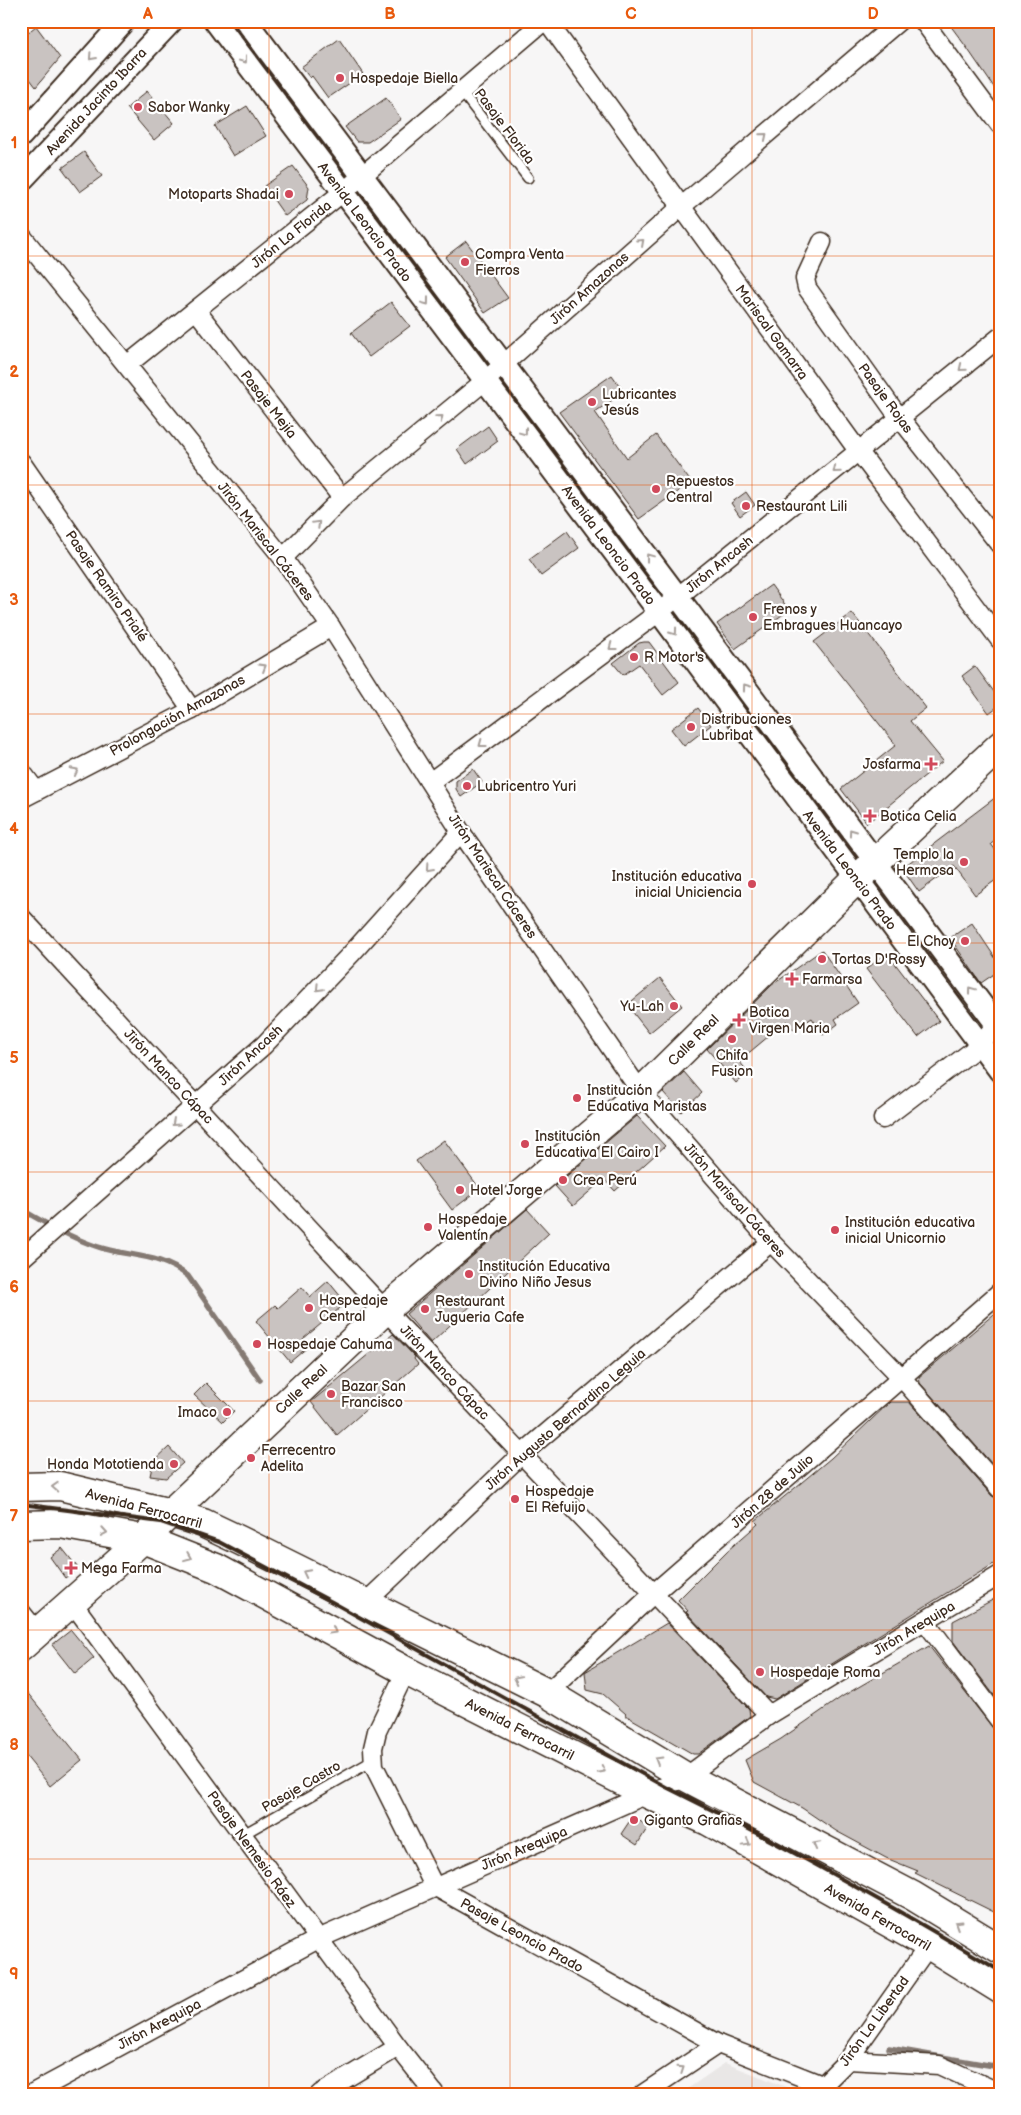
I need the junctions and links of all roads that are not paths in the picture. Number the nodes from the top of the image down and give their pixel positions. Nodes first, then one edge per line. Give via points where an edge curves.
1 (124, 21) edge
2 (172, 21) edge
3 (215, 21) edge
4 (246, 21) edge
5 (546, 21) edge
6 (899, 21) edge
7 (923, 21) edge
8 (461, 91) junction
9 (1000, 124) edge
10 (21, 136) edge
11 (361, 175) junction
12 (528, 178) dead end
13 (21, 180) edge
14 (343, 192) junction
15 (681, 207) junction
16 (21, 235) edge
17 (822, 242) dead end
18 (196, 310) junction
19 (1000, 337) edge
20 (504, 364) junction
21 (127, 365) junction
22 (486, 380) junction
23 (900, 418) junction
24 (859, 452) junction
25 (21, 462) edge
26 (342, 498) junction
27 (1000, 545) edge
28 (283, 558) junction
29 (678, 596) junction
30 (659, 612) junction
31 (331, 627) junction
32 (1000, 640) edge
33 (192, 710) junction
34 (1000, 746) edge
35 (21, 771) edge
36 (430, 782) junction
37 (30, 794) edge
38 (461, 832) junction
39 (866, 871) junction
40 (21, 917) edge
41 (998, 1024) edge
42 (980, 1045) junction
43 (1000, 1072) edge
44 (641, 1092) junction
45 (196, 1104) junction
46 (883, 1119) dead end
47 (771, 1242) junction
48 (22, 1256) edge
49 (1000, 1292) edge
50 (385, 1310) junction
51 (902, 1378) junction
52 (522, 1454) junction
53 (21, 1487) edge
54 (1000, 1489) edge
55 (171, 1513) junction
56 (21, 1525) edge
57 (143, 1539) junction
58 (1000, 1575) edge
59 (654, 1593) junction
60 (72, 1602) junction
61 (365, 1603) junction
62 (925, 1620) junction
63 (26, 1631) edge
64 (406, 1671) junction
65 (547, 1694) junction
66 (769, 1715) junction
67 (1000, 1721) edge
68 (374, 1760) junction
69 (686, 1777) junction
70 (650, 1795) junction
71 (242, 1835) junction
72 (434, 1886) junction
73 (318, 1938) junction
74 (928, 1945) junction
75 (1000, 1950) edge
76 (1000, 1988) edge
77 (718, 2044) junction
78 (398, 2046) junction
79 (848, 2060) junction
80 (818, 2090) edge
81 (998, 2093) edge
82 (31, 2094) edge
83 (320, 2094) edge
84 (435, 2094) edge
85 (643, 2094) edge

1 -> 10 street
2 - 13 street, Avenida Jacinto Ibarra
3 -> 14 street, Avenida Leoncio Prado
4 - 11 street, Avenida Leoncio Prado
5 - 8 street, Jirón La Florida
5 - 15 street, Mariscal Gamarra
15 -> 6 street, Jirón Amazonas
7 - 9 street
8 - 11 street, Jirón La Florida
8 - 12 lane, Pasaje Florida
11 - 14 street, Jirón La Florida
11 - 20 street, Avenida Leoncio Prado
14 - 18 street, Jirón La Florida
14 -> 22 street, Avenida Leoncio Prado
20 -> 15 street, Jirón Amazonas
15 - 24 street, Mariscal Gamarra
16 - 21 street, Jirón Mariscal Cáceres
17 - 23 street, Pasaje Rojas via 805,279 807,288
18 - 21 street, Jirón La Florida
18 - 26 street, Pasaje Mejía
19 -> 23 street, Jirón Ancash
20 - 22 street, Jirón Amazonas
29 -> 20 street, Avenida Leoncio Prado
21 - 28 street, Jirón Mariscal Cáceres
26 -> 22 street, Jirón Amazonas
22 -> 30 street, Avenida Leoncio Prado
23 - 24 street, Jirón Ancash
23 - 27 street, Pasaje Rojas
24 -> 29 street, Jirón Ancash
24 - 32 street, Mariscal Gamarra
25 - 33 street, Pasaje Ramiro Prialé
28 -> 26 street, Jirón Amazonas
28 - 31 street, Jirón Mariscal Cáceres
29 - 30 street, Jirón Ancash
39 -> 29 street, Avenida Leoncio Prado
30 -> 36 street, Jirón Ancash
30 -> 39 street, Avenida Leoncio Prado
33 -> 31 street, Prolongación Amazonas
31 - 36 street, Jirón Mariscal Cáceres
37 -> 33 street, Prolongación Amazonas
34 - 39 main road, Calle Real
35 - 37 street
36 - 38 street, Jirón Mariscal Cáceres
38 - 44 street, Jirón Mariscal Cáceres
38 -> 45 street, Jirón Ancash via 264,1045
41 -> 39 street, Avenida Leoncio Prado
39 - 42 street, Avenida Leoncio Prado
39 - 44 main road, Calle Real
40 - 45 street, Jirón Manco Cápac
41 - 42 street
42 - 43 street, Avenida Leoncio Prado
42 - 46 street
44 - 47 street, Jirón Mariscal Cáceres
44 - 50 main road, Calle Real
45 -> 48 street, Jirón Ancash
45 - 50 street, Jirón Manco Cápac
47 - 51 street, Jirón Mariscal Cáceres
47 - 52 street, Jirón Augusto Bernardino Leguia
49 - 51 street, Jirón 28 de Julio
50 - 52 street, Jirón Manco Cápac
50 - 55 main road, Calle Real
51 - 54 street, Jirón Mariscal Cáceres
51 - 59 street, Jirón 28 de Julio
52 - 59 street, Jirón Manco Cápac
52 - 61 street, Jirón Augusto Bernardino Leguia
55 -> 53 main road, Avenida Ferrocarril via 60,1486
55 - 57 main road, Calle Real
61 -> 55 main road, Avenida Ferrocarril via 240,1540
56 -> 57 main road, Avenida Ferrocarril via 60,1524
57 - 60 main road, Calle Real
57 -> 64 main road, Avenida Ferrocarril via 216,1568
58 - 62 street, Jirón Arequipa
59 - 65 street, Jirón 28 de Julio
59 - 66 street, Jirón Manco Cápac
60 - 63 main road, Calle Real
60 - 71 street, Pasaje Nemesio Ráez
65 -> 61 main road, Avenida Ferrocarril
62 - 66 street, Jirón Arequipa
62 - 67 street
64 - 68 street via 377,1731
64 -> 70 main road, Avenida Ferrocarril
69 -> 65 main road, Avenida Ferrocarril
66 - 69 street, Jirón Arequipa
68 - 71 lane, Pasaje Castro
68 - 72 street via 374,1766
69 - 70 street, Jirón Arequipa
75 -> 69 main road, Avenida Ferrocarril via 913,1896
70 - 72 street, Jirón Arequipa
70 -> 74 main road, Avenida Ferrocarril via 708,1821
71 - 73 street, Pasaje Nemesio Ráez
72 - 73 street, Jirón Arequipa
72 - 77 street, Pasaje Leoncio Prado
73 - 78 street, Pasaje Nemesio Ráez
73 - 82 street, Jirón Arequipa
74 - 76 main road, Avenida Ferrocarril
74 - 79 street, Jirón La Libertad
77 - 80 street, Pasaje Leoncio Prado
85 -> 77 street
78 - 83 street
78 - 84 street, Pasaje Nemesio Ráez
79 - 80 street, Jirón La Libertad
79 - 81 street via 939,2065

